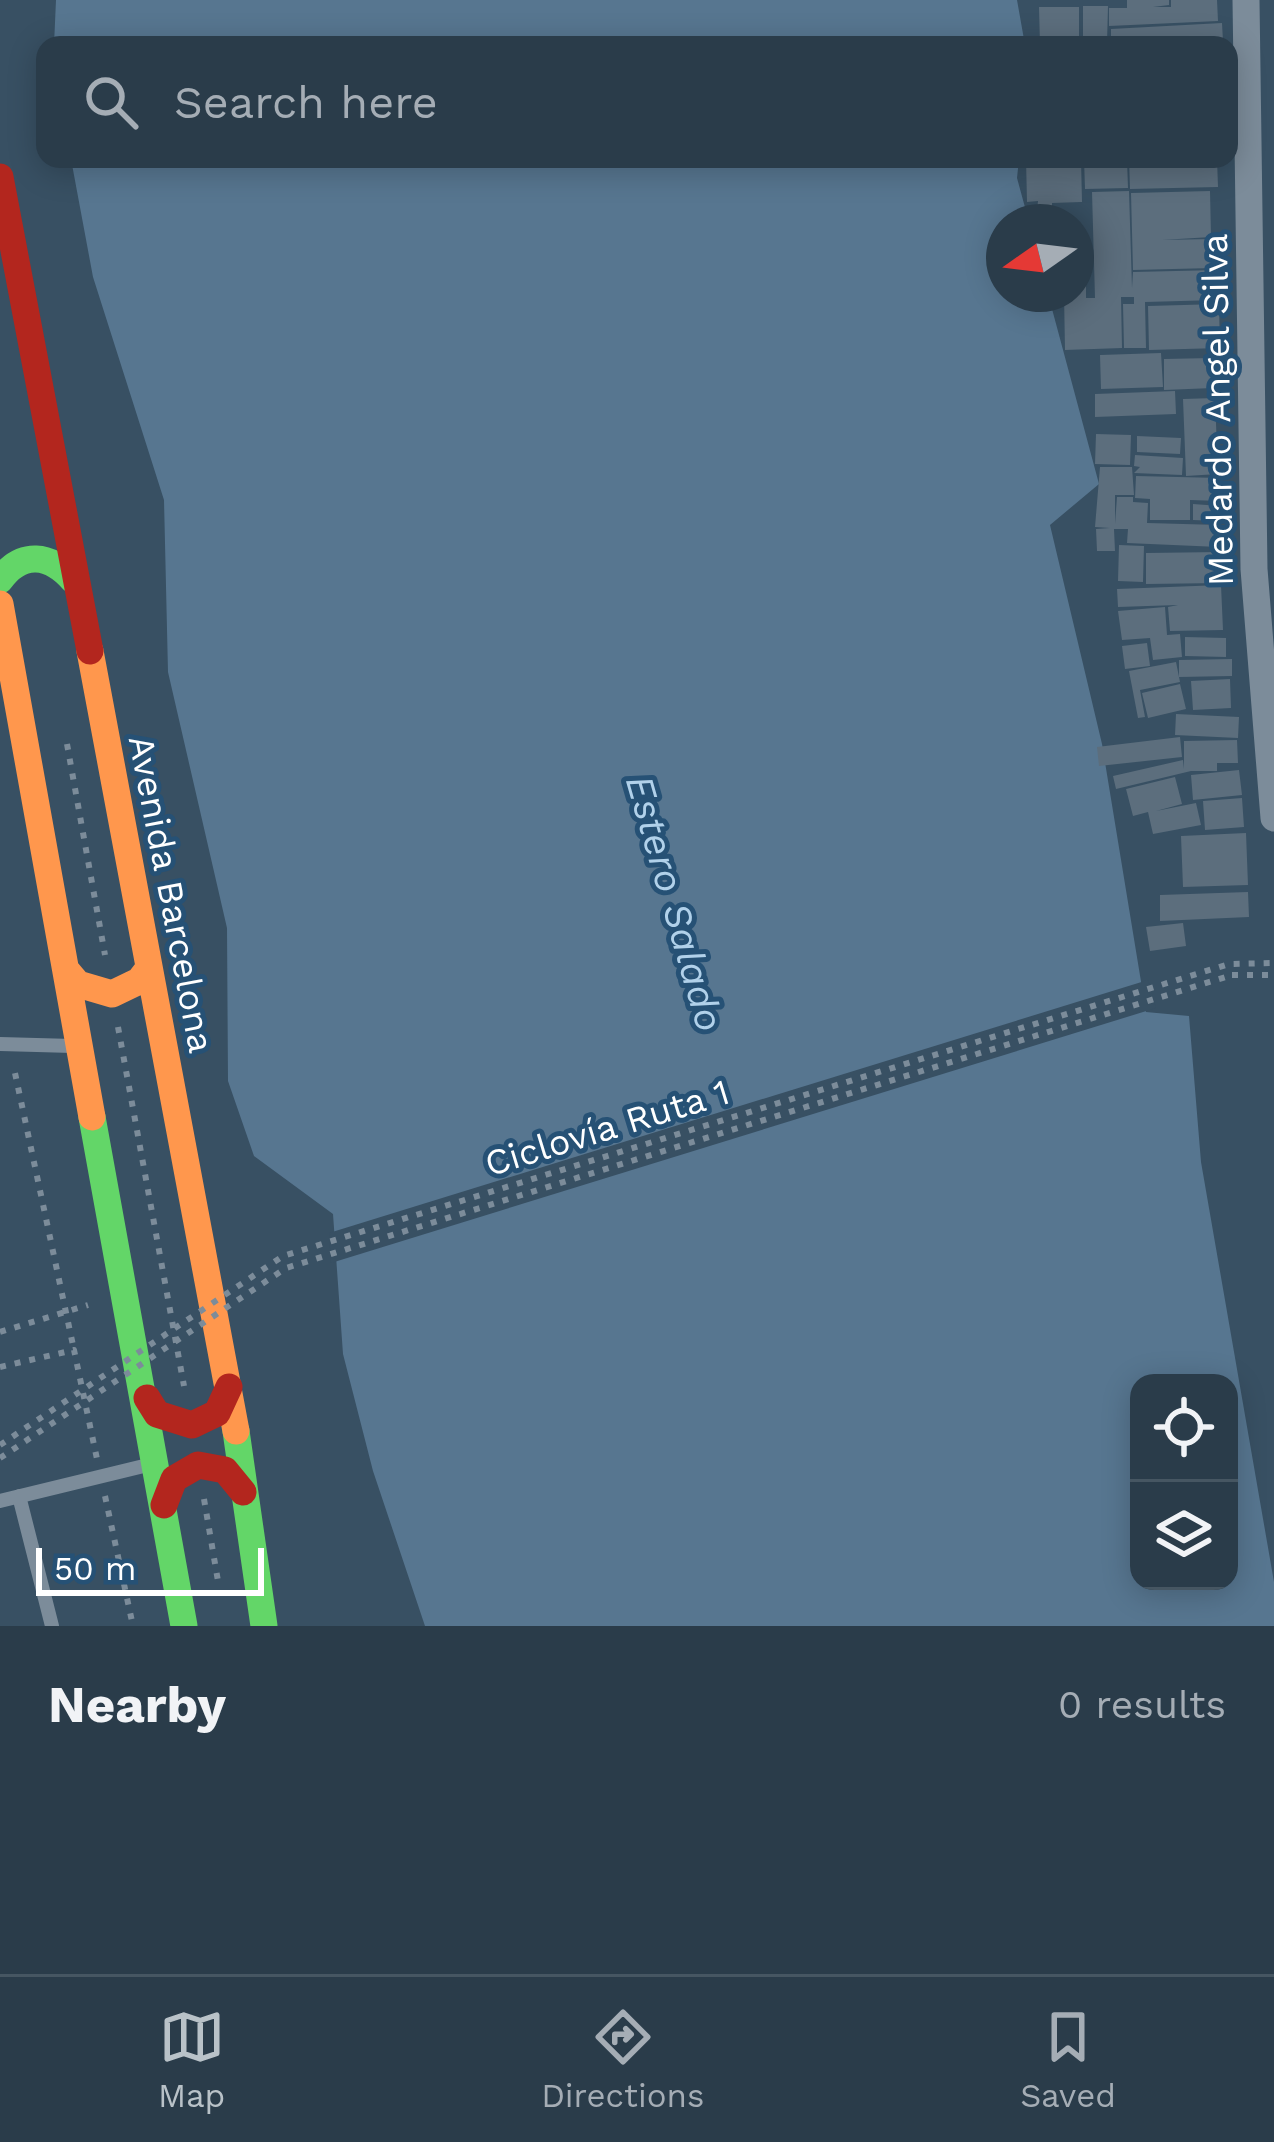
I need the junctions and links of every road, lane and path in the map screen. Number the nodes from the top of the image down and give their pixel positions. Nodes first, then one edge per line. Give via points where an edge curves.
1 (1246, 0) edge
2 (0, 177) edge
3 (1262, 218) edge
4 (60, 508) junction
5 (0, 536) edge
6 (1264, 569) edge
7 (0, 580) edge
8 (73, 580) junction
9 (0, 604) edge
10 (1274, 818) edge
11 (1274, 963) edge
12 (149, 968) junction
13 (67, 970) junction
14 (1274, 975) edge
15 (162, 1036) junction
16 (0, 1044) edge
17 (80, 1046) junction
18 (15, 1073) dead end
19 (88, 1306) dead end
20 (65, 1310) junction
21 (0, 1331) edge
22 (74, 1350) dead end
23 (229, 1387) junction
24 (147, 1398) junction
25 (0, 1445) edge
26 (0, 1457) edge
27 (158, 1463) junction
28 (243, 1492) junction
29 (20, 1496) junction
30 (0, 1501) edge
31 (164, 1505) junction
32 (52, 1626) edge
33 (184, 1626) edge
34 (264, 1626) edge

1 - 3 street, Medardo Angel Silva
2 - 4 main road, Avenida Barcelona
3 - 6 street, Medardo Angel Silva
4 - 5 main road via 55,523 31,541
4 - 8 main road, Avenida Barcelona
6 - 10 street, Medardo Angel Silva
7 - 8 main road via 34,556 64,567
8 - 12 main road, Avenida Barcelona
9 - 13 main road
11 - 25 path, Ciclovía Ruta 1, bridge via 1229,964 283,1256
12 - 13 main road via 112,994 78,984
12 - 15 main road, Avenida Barcelona
13 - 17 main road
14 - 26 path, bridge via 1232,975 286,1268
15 - 17 main road via 117,1020
15 - 23 main road, Avenida Barcelona
16 - 17 lane
17 - 24 main road
18 - 20 path
19 - 20 path
20 - 21 path
20 - 22 path
23 - 24 main road via 217,1413 191,1425 157,1414
23 - 28 main road, Avenida Barcelona
24 - 27 main road
27 - 29 lane
27 - 31 main road
28 - 31 main road via 225,1470 198,1465 174,1479
28 - 34 main road, Avenida Barcelona
29 - 30 lane
29 - 32 lane
31 - 33 main road

